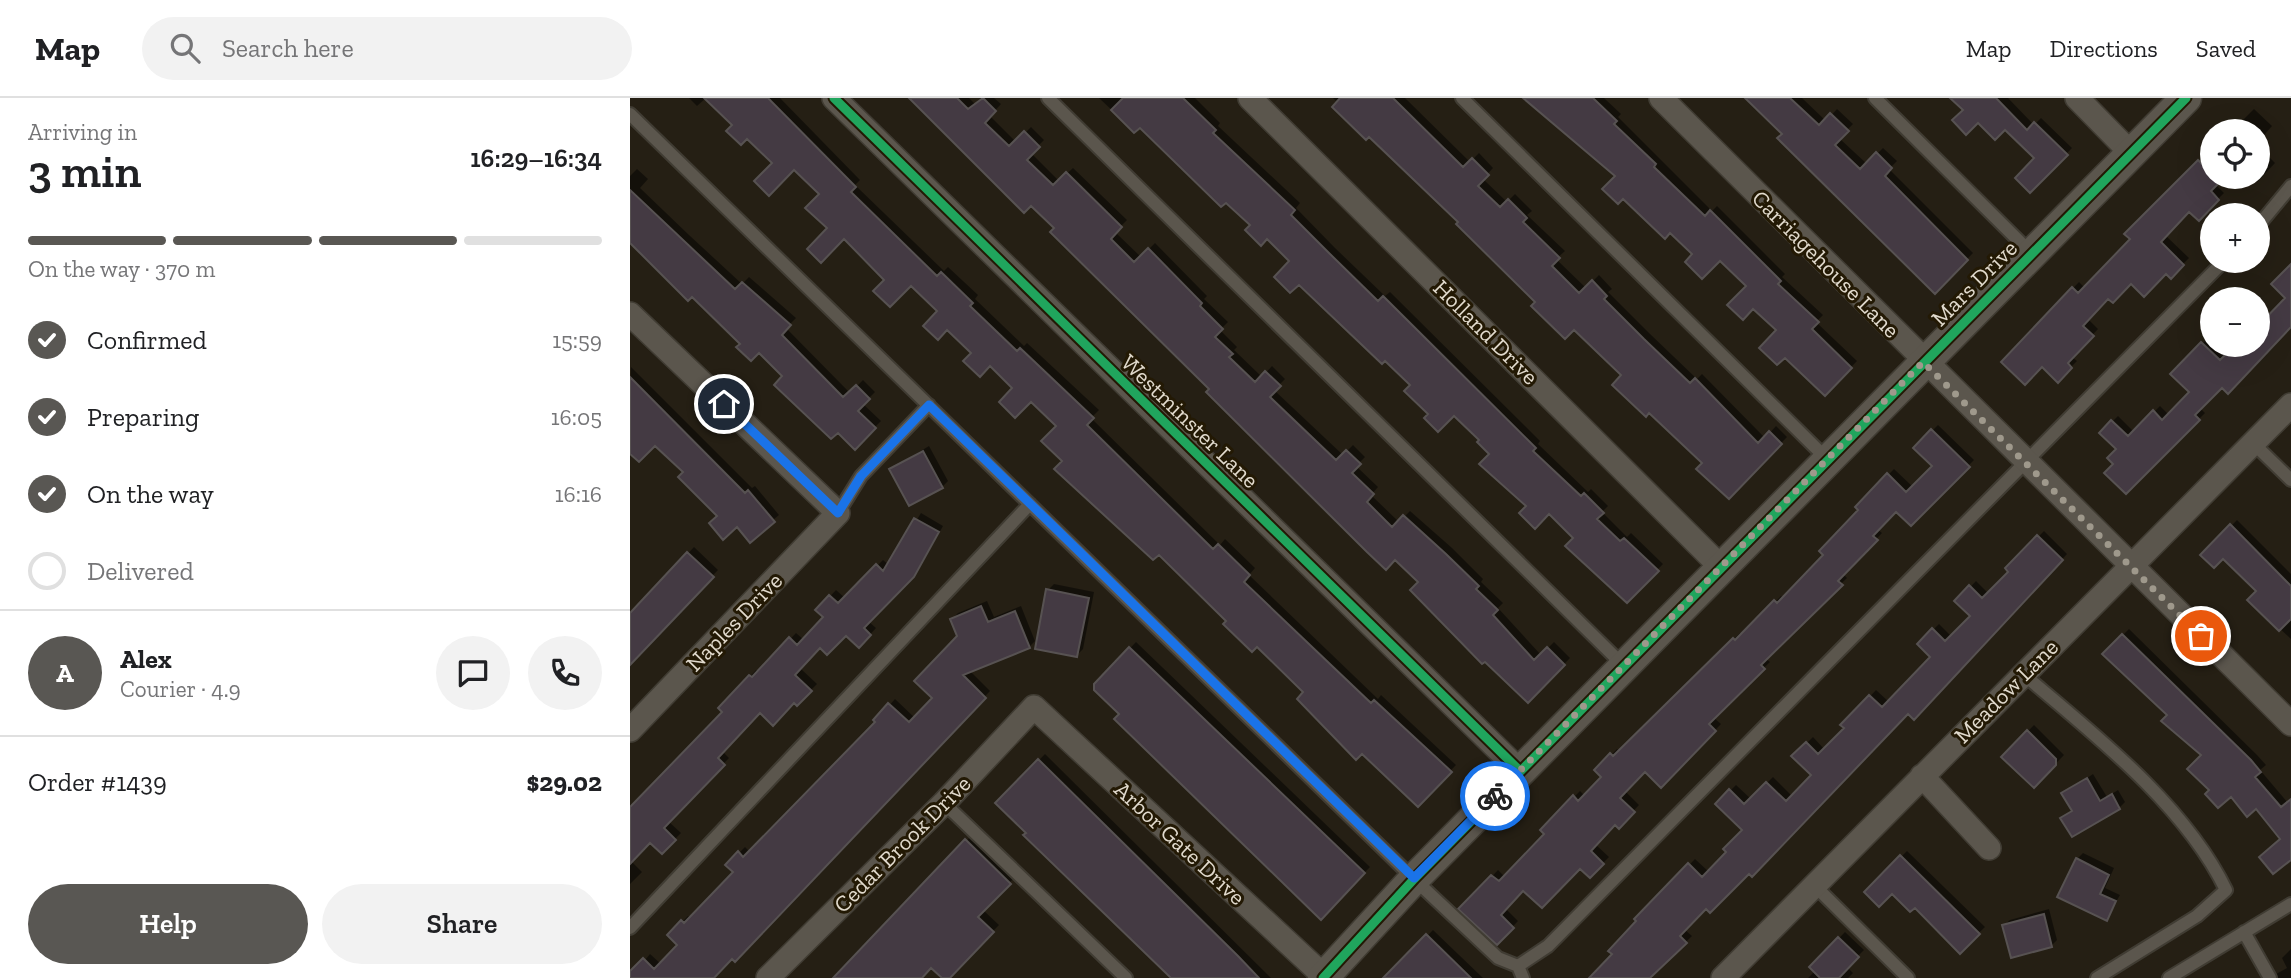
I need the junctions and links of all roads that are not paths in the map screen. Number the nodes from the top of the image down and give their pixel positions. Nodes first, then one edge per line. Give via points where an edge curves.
1 (834, 98) edge
2 (1048, 98) edge
3 (1250, 98) edge
4 (1462, 98) edge
5 (1661, 98) edge
6 (1875, 98) edge
7 (2077, 98) edge
8 (2186, 98) edge
9 (630, 114) edge
10 (2131, 152) junction
11 (2291, 186) edge
12 (2270, 211) edge
13 (2031, 253) junction
14 (2212, 273) edge
15 (630, 314) edge
16 (1923, 362) junction
17 (929, 405) junction
18 (2291, 405) edge
19 (2253, 443) junction
20 (1827, 459) junction
21 (2024, 462) junction
22 (2291, 480) edge
23 (1030, 504) junction
24 (838, 513) junction
25 (2129, 566) junction
26 (1721, 567) junction
27 (1623, 666) junction
28 (2023, 674) junction
29 (1034, 707) joint
30 (2291, 724) edge
31 (630, 730) edge
32 (1520, 771) junction
33 (1922, 776) junction
34 (944, 803) junction
35 (1989, 848) dead end
36 (1414, 878) junction
37 (1814, 885) junction
38 (2291, 904) edge
39 (630, 928) edge
40 (2244, 932) junction
41 (1520, 972) edge
42 (1324, 977) edge
43 (768, 978) edge
44 (1126, 978) edge
45 (1723, 978) edge
46 (1908, 978) edge
47 (2097, 978) edge
48 (2169, 978) edge
49 (2270, 978) edge

1 - 32 street, Westminster Lane
2 - 27 lane
3 - 26 street, Holland Drive
4 - 20 lane
5 - 16 street, Carriagehouse Lane
6 - 13 lane
7 - 10 street
8 - 10 street, Mars Drive
9 - 17 lane
10 - 13 street, Mars Drive
11 - 12 lane
13 - 16 street, Mars Drive
14 - 21 lane
15 - 24 street
16 - 20 street, Mars Drive
16 - 21 street, Carriagehouse Lane
17 - 23 lane
17 - 24 lane via 861,476
18 - 19 street, Meadow Lane
19 - 22 lane
19 - 25 street, Meadow Lane
20 - 26 street, Mars Drive
21 - 25 street, Carriagehouse Lane
21 - 41 lane
23 - 36 lane
23 - 39 lane
24 - 31 street, Naples Drive
25 - 28 street, Meadow Lane
25 - 30 street, Carriagehouse Lane
26 - 27 street, Mars Drive
27 - 32 street, Mars Drive
28 - 33 street, Meadow Lane
28 - 47 lane via 2144,782 2211,860 2226,890 2197,916
29 - 34 street, Cedar Brook Drive
29 - 42 street, Arbor Gate Drive
32 - 36 street, Mars Drive
33 - 35 street
33 - 37 street, Meadow Lane
34 - 43 street, Cedar Brook Drive
34 - 44 lane
36 - 41 lane via 1498,958
36 - 42 street, Mars Drive
37 - 45 street, Meadow Lane
37 - 46 lane
38 - 40 lane
40 - 48 lane
40 - 49 lane

